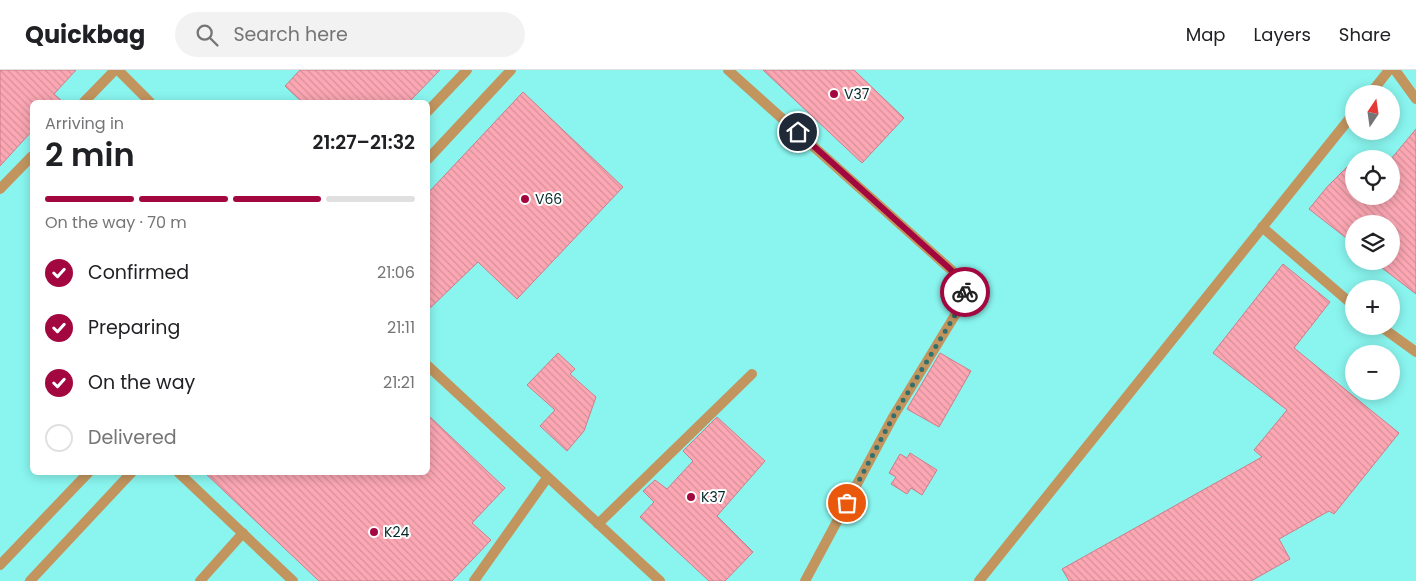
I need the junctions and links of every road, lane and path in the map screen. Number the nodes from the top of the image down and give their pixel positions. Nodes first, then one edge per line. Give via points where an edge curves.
1 (117, 70) edge
2 (467, 70) edge
3 (511, 70) edge
4 (728, 70) edge
5 (1389, 70) edge
6 (1395, 70) edge
7 (1377, 85) edge
8 (1416, 99) edge
9 (86, 100) edge
10 (148, 100) edge
11 (430, 109) edge
12 (1345, 125) edge
13 (430, 157) edge
14 (30, 158) edge
15 (0, 189) edge
16 (1262, 227) junction
17 (1345, 298) edge
18 (1392, 335) edge
19 (1416, 352) edge
20 (430, 368) edge
21 (752, 374) dead end
22 (86, 475) edge
23 (129, 475) edge
24 (181, 475) edge
25 (547, 478) junction
26 (598, 524) junction
27 (243, 533) junction
28 (0, 564) edge
29 (30, 581) edge
30 (200, 581) edge
31 (293, 581) edge
32 (474, 581) edge
33 (660, 581) edge
34 (804, 581) edge
35 (979, 581) edge

1 - 9 lane
1 - 10 lane
2 - 11 lane
3 - 13 lane
4 - 34 lane via 963,282 965,291 963,302 893,417
5 - 7 lane
6 - 8 lane
12 - 16 lane
14 - 15 lane
16 - 17 lane
16 - 35 lane
18 - 19 lane
20 - 25 lane
21 - 26 lane
22 - 28 lane
23 - 29 lane
24 - 27 lane
25 - 26 lane
25 - 32 lane
26 - 33 lane
27 - 30 lane
27 - 31 lane

